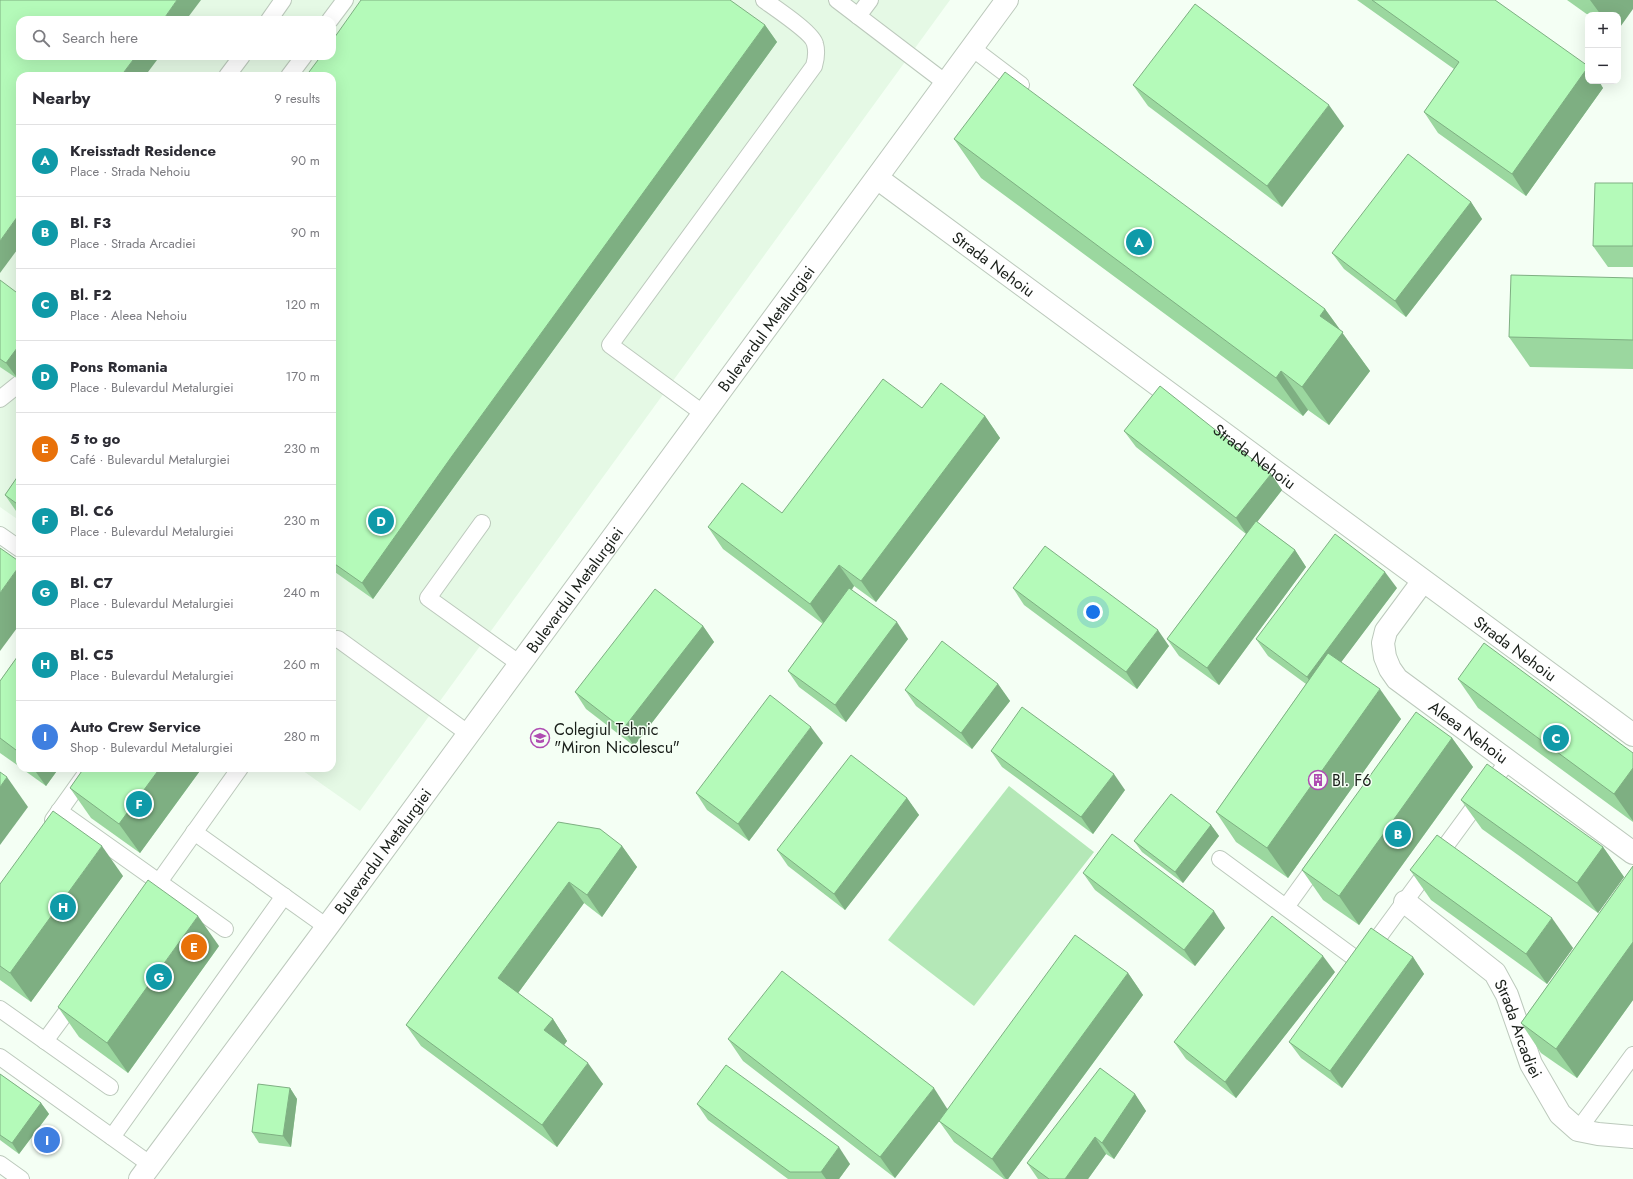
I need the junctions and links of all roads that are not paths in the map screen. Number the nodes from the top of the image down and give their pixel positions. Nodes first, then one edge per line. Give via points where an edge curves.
1 (283, 0) edge
2 (345, 0) edge
3 (764, 0) edge
4 (837, 0) edge
5 (870, 0) edge
6 (1007, 0) edge
7 (272, 16) edge
8 (333, 16) edge
9 (858, 16) junction
10 (972, 48) junction
11 (239, 60) edge
12 (301, 60) edge
13 (230, 72) edge
14 (292, 72) edge
15 (946, 83) junction
16 (1029, 91) edge
17 (877, 178) junction
18 (16, 386) edge
19 (0, 399) edge
20 (704, 414) junction
21 (482, 523) dead end
22 (0, 535) edge
23 (16, 546) edge
24 (1422, 580) junction
25 (338, 640) dead end
26 (520, 664) junction
27 (468, 734) junction
28 (1633, 735) edge
29 (1508, 761) junction
30 (87, 772) edge
31 (237, 772) edge
32 (59, 811) junction
33 (46, 831) edge
34 (194, 832) junction
35 (1327, 850) edge
36 (1633, 853) edge
37 (1220, 859) dead end
38 (158, 882) junction
39 (284, 896) junction
40 (1405, 902) junction
41 (1286, 907) junction
42 (136, 914) edge
43 (327, 927) junction
44 (225, 929) dead end
45 (86, 984) edge
46 (0, 1009) edge
47 (45, 1041) junction
48 (1633, 1055) edge
49 (0, 1057) edge
50 (110, 1087) dead end
51 (1578, 1130) junction
52 (112, 1137) junction
53 (1633, 1137) edge
54 (0, 1164) edge
55 (145, 1172) edge
56 (21, 1179) edge

1 - 7 lane
2 - 8 lane
3 - 20 lane via 809,34 815,43 814,66 610,345
4 - 9 lane
5 - 9 lane
6 - 10 street, Bulevardul Metalurgiei
9 - 15 lane
10 - 15 street, Bulevardul Metalurgiei
10 - 16 lane
11 - 13 lane
12 - 14 lane
15 - 17 street, Bulevardul Metalurgiei
17 - 20 street, Bulevardul Metalurgiei
17 - 24 street, Strada Nehoiu
18 - 19 lane
20 - 26 street, Bulevardul Metalurgiei
21 - 26 lane via 428,598
22 - 23 lane
24 - 28 street, Strada Nehoiu
24 - 29 street, Aleea Nehoiu via 1386,631 1383,643 1390,670 1427,711
25 - 27 lane
26 - 27 street, Bulevardul Metalurgiei
27 - 43 street, Bulevardul Metalurgiei
29 - 36 street, Aleea Nehoiu
29 - 40 lane
30 - 32 lane
31 - 34 lane
32 - 33 lane
32 - 38 lane
34 - 38 lane
34 - 39 lane
35 - 41 lane
37 - 41 lane
38 - 42 lane
38 - 44 lane
39 - 43 lane
39 - 52 lane
40 - 41 lane via 1364,957 1356,959
40 - 51 street, Strada Arcadiei via 1495,973 1507,995 1531,1064 1560,1114
43 - 55 street, Bulevardul Metalurgiei
45 - 47 lane
46 - 47 lane
47 - 50 lane
48 - 51 lane
49 - 52 lane
51 - 53 street
52 - 55 lane
54 - 56 lane

